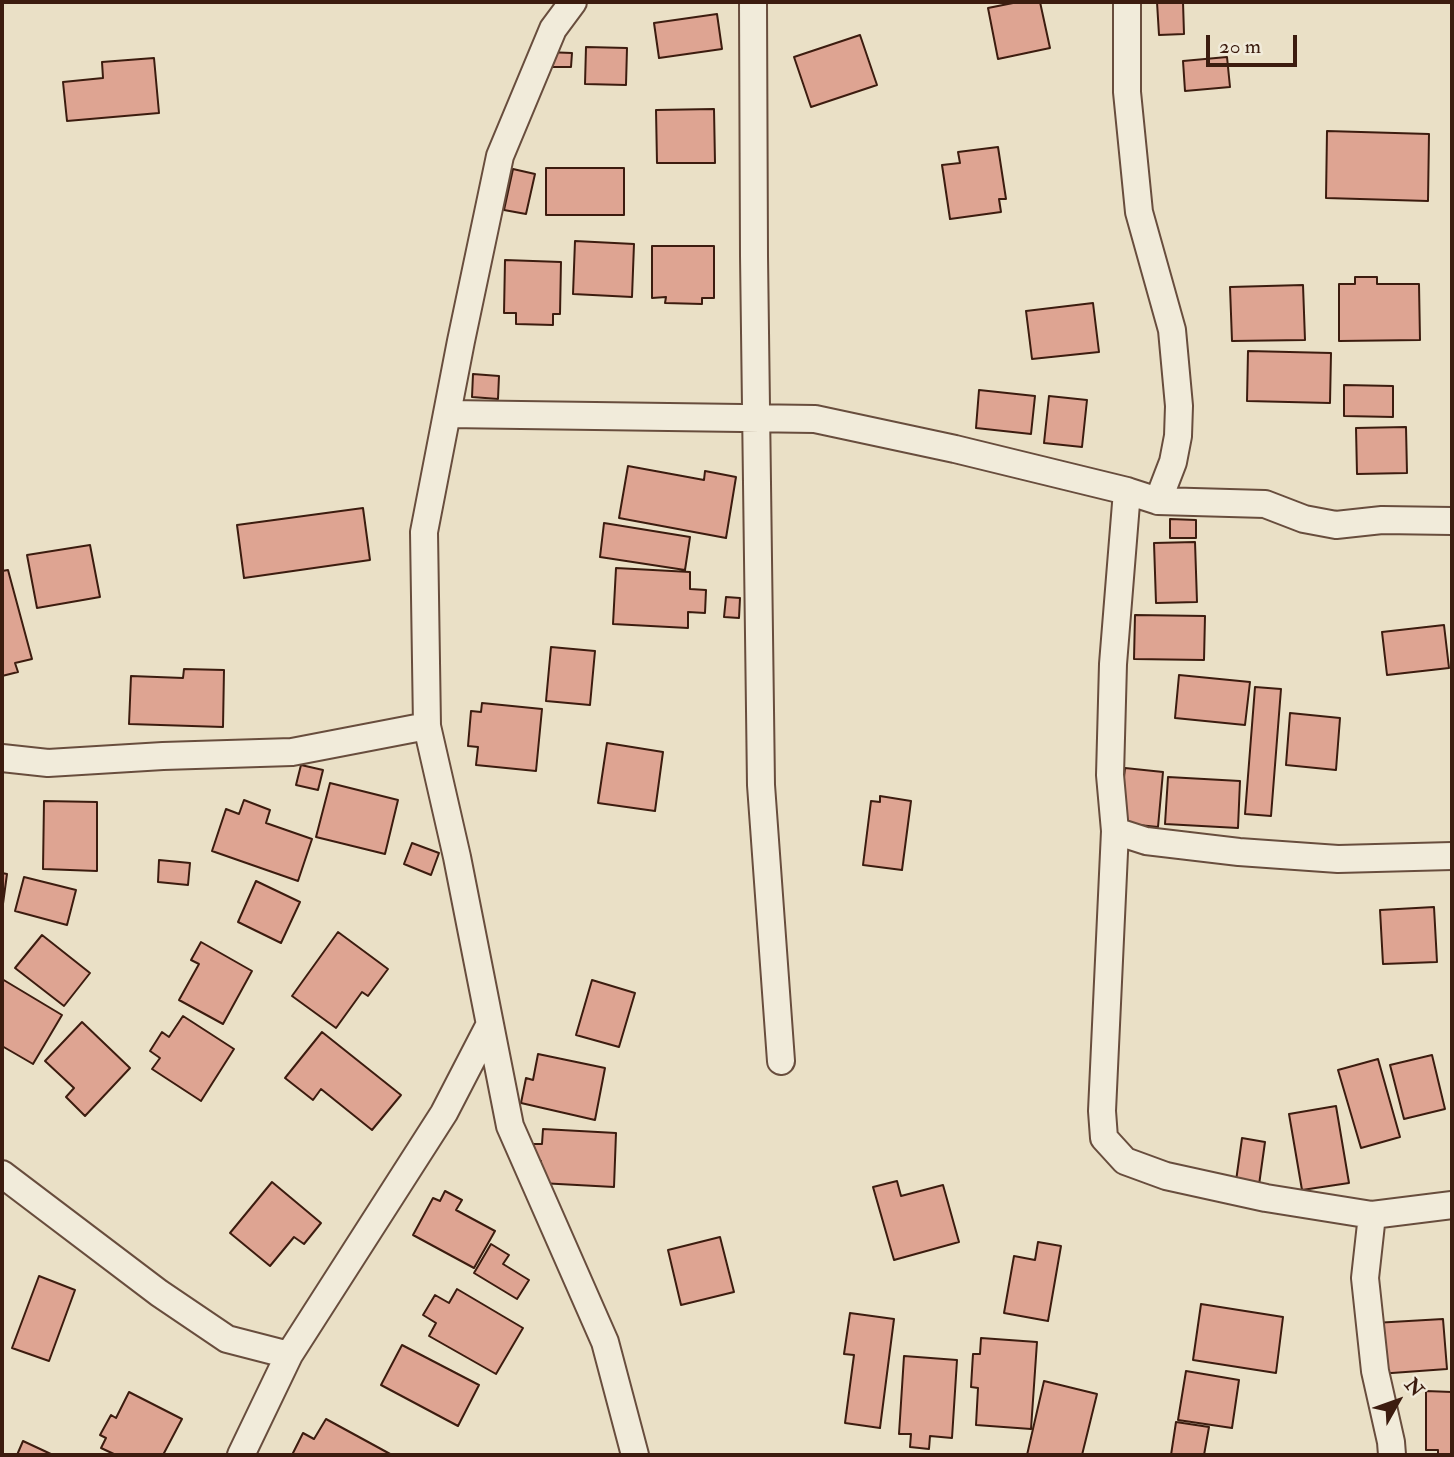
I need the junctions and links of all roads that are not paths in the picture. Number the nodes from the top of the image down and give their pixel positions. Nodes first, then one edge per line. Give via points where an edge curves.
1 (573, 2) edge
2 (753, 2) edge
3 (1127, 2) edge
4 (448, 414) junction
5 (758, 419) junction
6 (1127, 491) junction
7 (1158, 501) junction
8 (1452, 521) edge
9 (427, 726) junction
10 (2, 758) edge
11 (1115, 831) junction
12 (1452, 856) edge
13 (489, 1026) junction
14 (781, 1061) dead end
15 (2, 1174) edge
16 (1452, 1205) edge
17 (1372, 1215) junction
18 (289, 1355) junction
19 (241, 1455) edge
20 (635, 1455) edge
21 (1392, 1455) edge

1 - 4 street via 553,29 500,156
2 - 5 street
3 - 7 street via 1127,92 1139,212 1172,330 1179,406 1173,461
4 - 5 street
4 - 9 street via 424,532
5 - 6 street via 816,419
5 - 14 street via 761,785
6 - 7 street
6 - 11 street via 1113,664 1110,775
7 - 8 street via 1265,503 1304,519 1336,525
9 - 10 street via 292,752 48,763
9 - 13 street
11 - 12 street via 1146,841 1239,852 1338,859
11 - 17 street via 1104,1139 1125,1161 1166,1176
13 - 18 street via 444,1113
13 - 20 street via 510,1126 605,1342
15 - 18 street via 227,1339
16 - 17 street
17 - 21 street via 1365,1278 1375,1371
18 - 19 street

